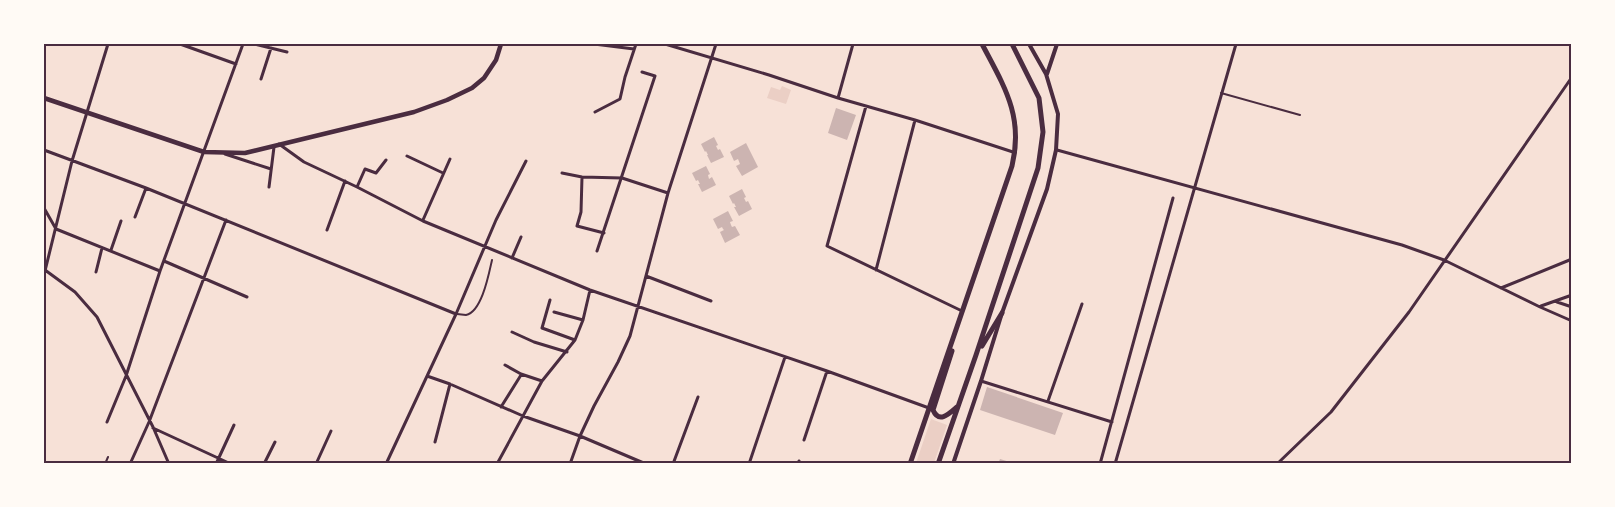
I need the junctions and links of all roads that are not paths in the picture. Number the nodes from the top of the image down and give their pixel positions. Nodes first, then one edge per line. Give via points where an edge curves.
1 (108, 44) edge
2 (180, 44) edge
3 (243, 44) edge
4 (254, 44) edge
5 (501, 44) edge
6 (594, 44) edge
7 (601, 44) edge
8 (636, 44) edge
9 (665, 44) edge
10 (716, 44) edge
11 (853, 44) edge
12 (982, 44) edge
13 (1012, 44) edge
14 (1029, 44) edge
15 (1057, 44) edge
16 (1236, 44) edge
17 (271, 48) junction
18 (634, 49) junction
19 (287, 52) dead end
20 (712, 57) junction
21 (236, 64) junction
22 (642, 72) dead end
23 (1046, 74) junction
24 (1572, 77) edge
25 (261, 79) dead end
26 (1221, 93) junction
27 (44, 98) edge
28 (838, 98) junction
29 (866, 106) junction
30 (87, 112) junction
31 (596, 112) dead end
32 (1300, 115) dead end
33 (915, 120) junction
34 (276, 145) junction
35 (44, 150) edge
36 (1056, 150) junction
37 (204, 152) junction
38 (1015, 152) junction
39 (224, 154) junction
40 (407, 156) dead end
41 (450, 159) dead end
42 (386, 160) dead end
43 (72, 161) junction
44 (526, 161) dead end
45 (271, 169) junction
46 (562, 173) dead end
47 (444, 174) junction
48 (582, 177) junction
49 (622, 178) junction
50 (345, 181) junction
51 (269, 187) dead end
52 (357, 187) junction
53 (1193, 187) junction
54 (146, 188) junction
55 (668, 193) junction
56 (1173, 198) dead end
57 (184, 203) junction
58 (44, 208) edge
59 (135, 217) dead end
60 (121, 220) dead end
61 (226, 220) junction
62 (423, 221) junction
63 (56, 229) junction
64 (327, 230) dead end
65 (604, 233) junction
66 (521, 237) dead end
67 (102, 247) junction
68 (485, 247) junction
69 (111, 250) junction
70 (597, 250) dead end
71 (512, 258) junction
72 (1572, 259) edge
73 (492, 260) dead end
74 (1444, 260) junction
75 (164, 261) junction
76 (44, 270) edge
77 (876, 270) junction
78 (160, 271) junction
79 (96, 272) dead end
80 (44, 275) edge
81 (646, 276) junction
82 (204, 278) junction
83 (1502, 288) junction
84 (590, 290) junction
85 (1572, 295) edge
86 (247, 297) dead end
87 (550, 300) dead end
88 (711, 301) dead end
89 (1556, 301) junction
90 (1082, 304) dead end
91 (638, 306) junction
92 (1540, 307) junction
93 (1572, 307) edge
94 (962, 311) junction
95 (554, 312) dead end
96 (1002, 313) junction
97 (456, 314) junction
98 (583, 320) junction
99 (1572, 321) edge
100 (512, 332) dead end
101 (575, 340) junction
102 (951, 344) junction
103 (567, 352) junction
104 (976, 355) junction
105 (785, 357) junction
106 (505, 365) dead end
107 (827, 371) junction
108 (521, 374) junction
109 (126, 376) junction
110 (427, 376) junction
111 (542, 381) junction
112 (981, 381) junction
113 (450, 384) junction
114 (698, 397) dead end
115 (1047, 401) junction
116 (501, 407) junction
117 (957, 407) junction
118 (929, 408) junction
119 (523, 416) junction
120 (107, 422) dead end
121 (149, 422) junction
122 (1112, 422) junction
123 (234, 425) dead end
124 (153, 427) junction
125 (331, 431) dead end
126 (580, 436) junction
127 (804, 440) dead end
128 (275, 442) dead end
129 (435, 442) dead end
130 (108, 457) dead end
131 (218, 458) junction
132 (105, 464) edge
133 (130, 464) edge
134 (169, 464) edge
135 (216, 464) edge
136 (231, 464) edge
137 (264, 464) edge
138 (316, 464) edge
139 (387, 464) edge
140 (497, 464) edge
141 (570, 464) edge
142 (646, 464) edge
143 (673, 464) edge
144 (749, 464) edge
145 (910, 464) edge
146 (938, 464) edge
147 (953, 464) edge
148 (1100, 464) edge
149 (1115, 464) edge
150 (1277, 464) edge

1 - 30 street
2 - 21 street
3 - 21 street
4 - 17 street
5 - 34 main road via 496,60 472,88 414,112
6 - 7 street
7 - 18 street
8 - 18 street
9 - 20 street
10 - 20 street
11 - 28 street
12 - 38 main road via 1013,110
13 - 104 main road via 1039,98 1043,132 1038,168
14 - 23 street
15 - 23 street
16 - 26 street
17 - 19 street
17 - 25 street
18 - 31 street via 620,99
20 - 28 street
20 - 55 street
21 - 37 street
22 - 49 street via 655,76
23 - 36 street via 1058,114
24 - 74 street
26 - 32 street
26 - 53 street
27 - 30 main road
28 - 29 street
29 - 33 street
29 - 77 street via 827,246
30 - 37 main road
30 - 43 street
33 - 38 street
33 - 77 street
34 - 39 main road
34 - 45 street
34 - 50 street
35 - 43 street
36 - 53 street
36 - 96 street via 1047,189
37 - 39 main road
37 - 57 street
38 - 94 main road
39 - 45 street
40 - 47 street
41 - 47 street
42 - 52 street via 376,173 365,169
43 - 54 street
43 - 63 street
44 - 68 street
45 - 51 street
46 - 48 street
47 - 62 street
48 - 49 street
48 - 65 street via 577,226
49 - 55 street
49 - 65 street
50 - 52 street
50 - 64 street
52 - 62 street
53 - 74 street
53 - 149 street
54 - 57 street
54 - 59 street
55 - 81 street
56 - 122 street
57 - 61 street
57 - 75 street
58 - 63 street
60 - 69 street
61 - 82 street
61 - 97 street
62 - 68 street
63 - 67 street
63 - 76 street
65 - 70 street
66 - 71 street
67 - 69 street
67 - 79 street
68 - 71 street
68 - 97 street
69 - 78 street
71 - 84 street
72 - 83 street
73 - 97 street via 477,307 466,315
74 - 83 street
74 - 150 street via 1331,412
75 - 78 street
75 - 82 street
76 - 80 street
76 - 109 street via 75,292 97,317
77 - 94 street
78 - 109 street
81 - 88 street
81 - 91 street
82 - 86 street
82 - 121 street
83 - 92 street
84 - 91 street
84 - 98 street
85 - 89 street
87 - 101 street via 542,327
89 - 92 street
89 - 93 street
90 - 115 street
91 - 105 street
91 - 126 street via 630,336
92 - 99 street
94 - 102 main road
95 - 98 street
96 - 104 main road
96 - 112 street
97 - 110 street
98 - 101 street
100 - 103 street
101 - 103 street
102 - 117 main road via 933,410 942,417
102 - 118 main road
103 - 111 street
104 - 117 main road
105 - 107 street
105 - 144 street
106 - 108 street
107 - 118 street
107 - 127 street
108 - 111 street
108 - 116 street
109 - 120 street
109 - 121 street
110 - 113 street
110 - 139 street
111 - 119 street
112 - 115 street
112 - 147 street
113 - 116 street
113 - 129 street
114 - 143 street
115 - 122 street
116 - 119 street
117 - 146 main road
118 - 145 main road
119 - 126 street
119 - 140 street
121 - 124 street
121 - 133 street
122 - 148 street
123 - 131 street
124 - 131 street
124 - 134 street
125 - 138 street
126 - 141 street
126 - 142 street
128 - 137 street
130 - 132 street
131 - 135 street
131 - 136 street

